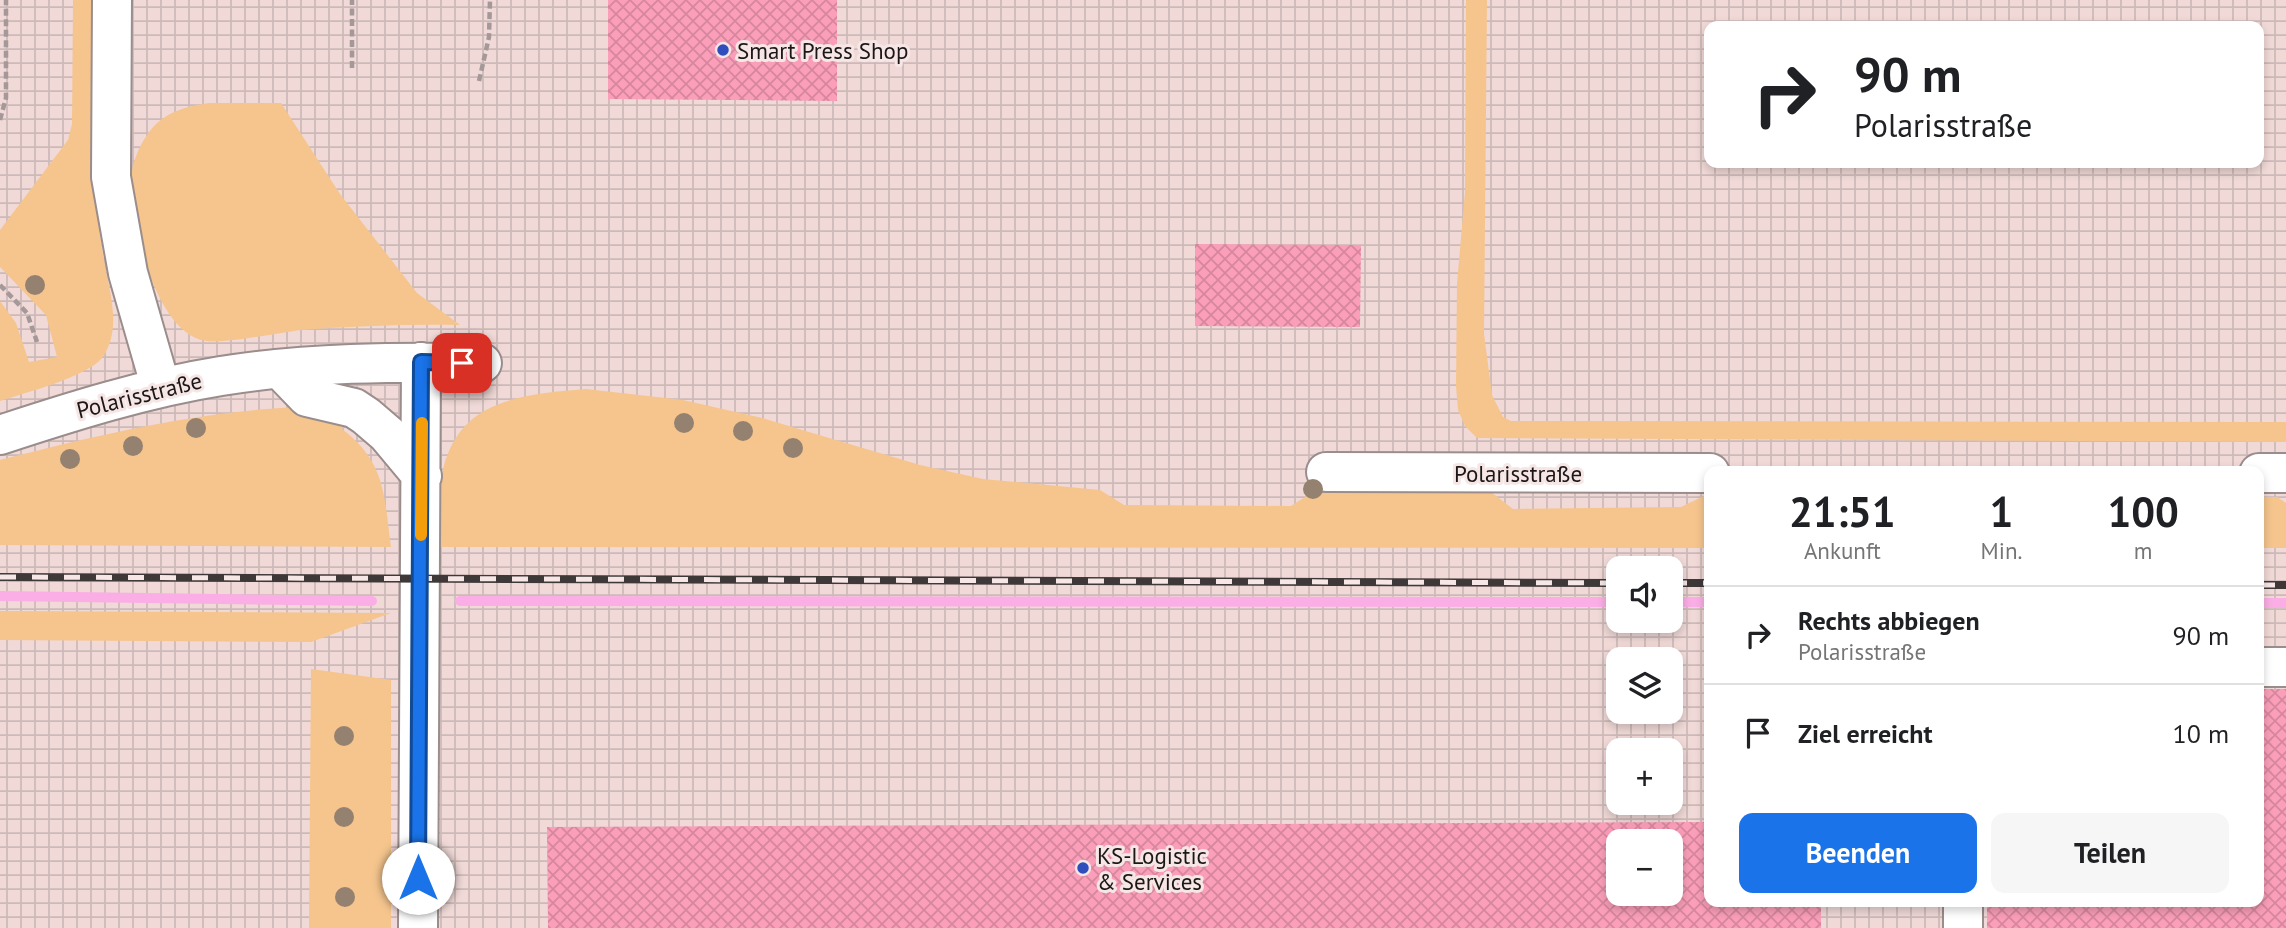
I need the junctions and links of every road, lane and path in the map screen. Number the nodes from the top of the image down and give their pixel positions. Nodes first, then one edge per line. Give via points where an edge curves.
1 (6, 0) edge
2 (112, 0) edge
3 (352, 0) edge
4 (490, 0) edge
5 (352, 68) dead end
6 (479, 81) dead end
7 (0, 120) edge
8 (0, 285) edge
9 (37, 342) dead end
10 (421, 362) junction
11 (482, 363) dead end
12 (280, 369) junction
13 (161, 388) junction
14 (0, 435) edge
15 (1326, 472) dead end
16 (1704, 473) edge
17 (2264, 473) edge
18 (2286, 473) edge
19 (422, 476) junction
20 (2264, 667) edge
21 (2286, 667) edge
22 (1962, 907) edge
23 (418, 928) edge
24 (1963, 928) edge

1 - 7 path via 6,99
2 - 13 street via 113,189 128,273
3 - 5 path
4 - 6 path via 489,37
8 - 9 path via 27,313
10 - 11 street, Polarisstraße
10 - 12 street, Polarisstraße
10 - 19 street
12 - 13 street, Polarisstraße
12 - 19 street via 307,397 354,408 366,416
13 - 14 street, Polarisstraße
15 - 16 street, Polarisstraße
17 - 18 street
19 - 23 street
20 - 21 street
22 - 24 street

